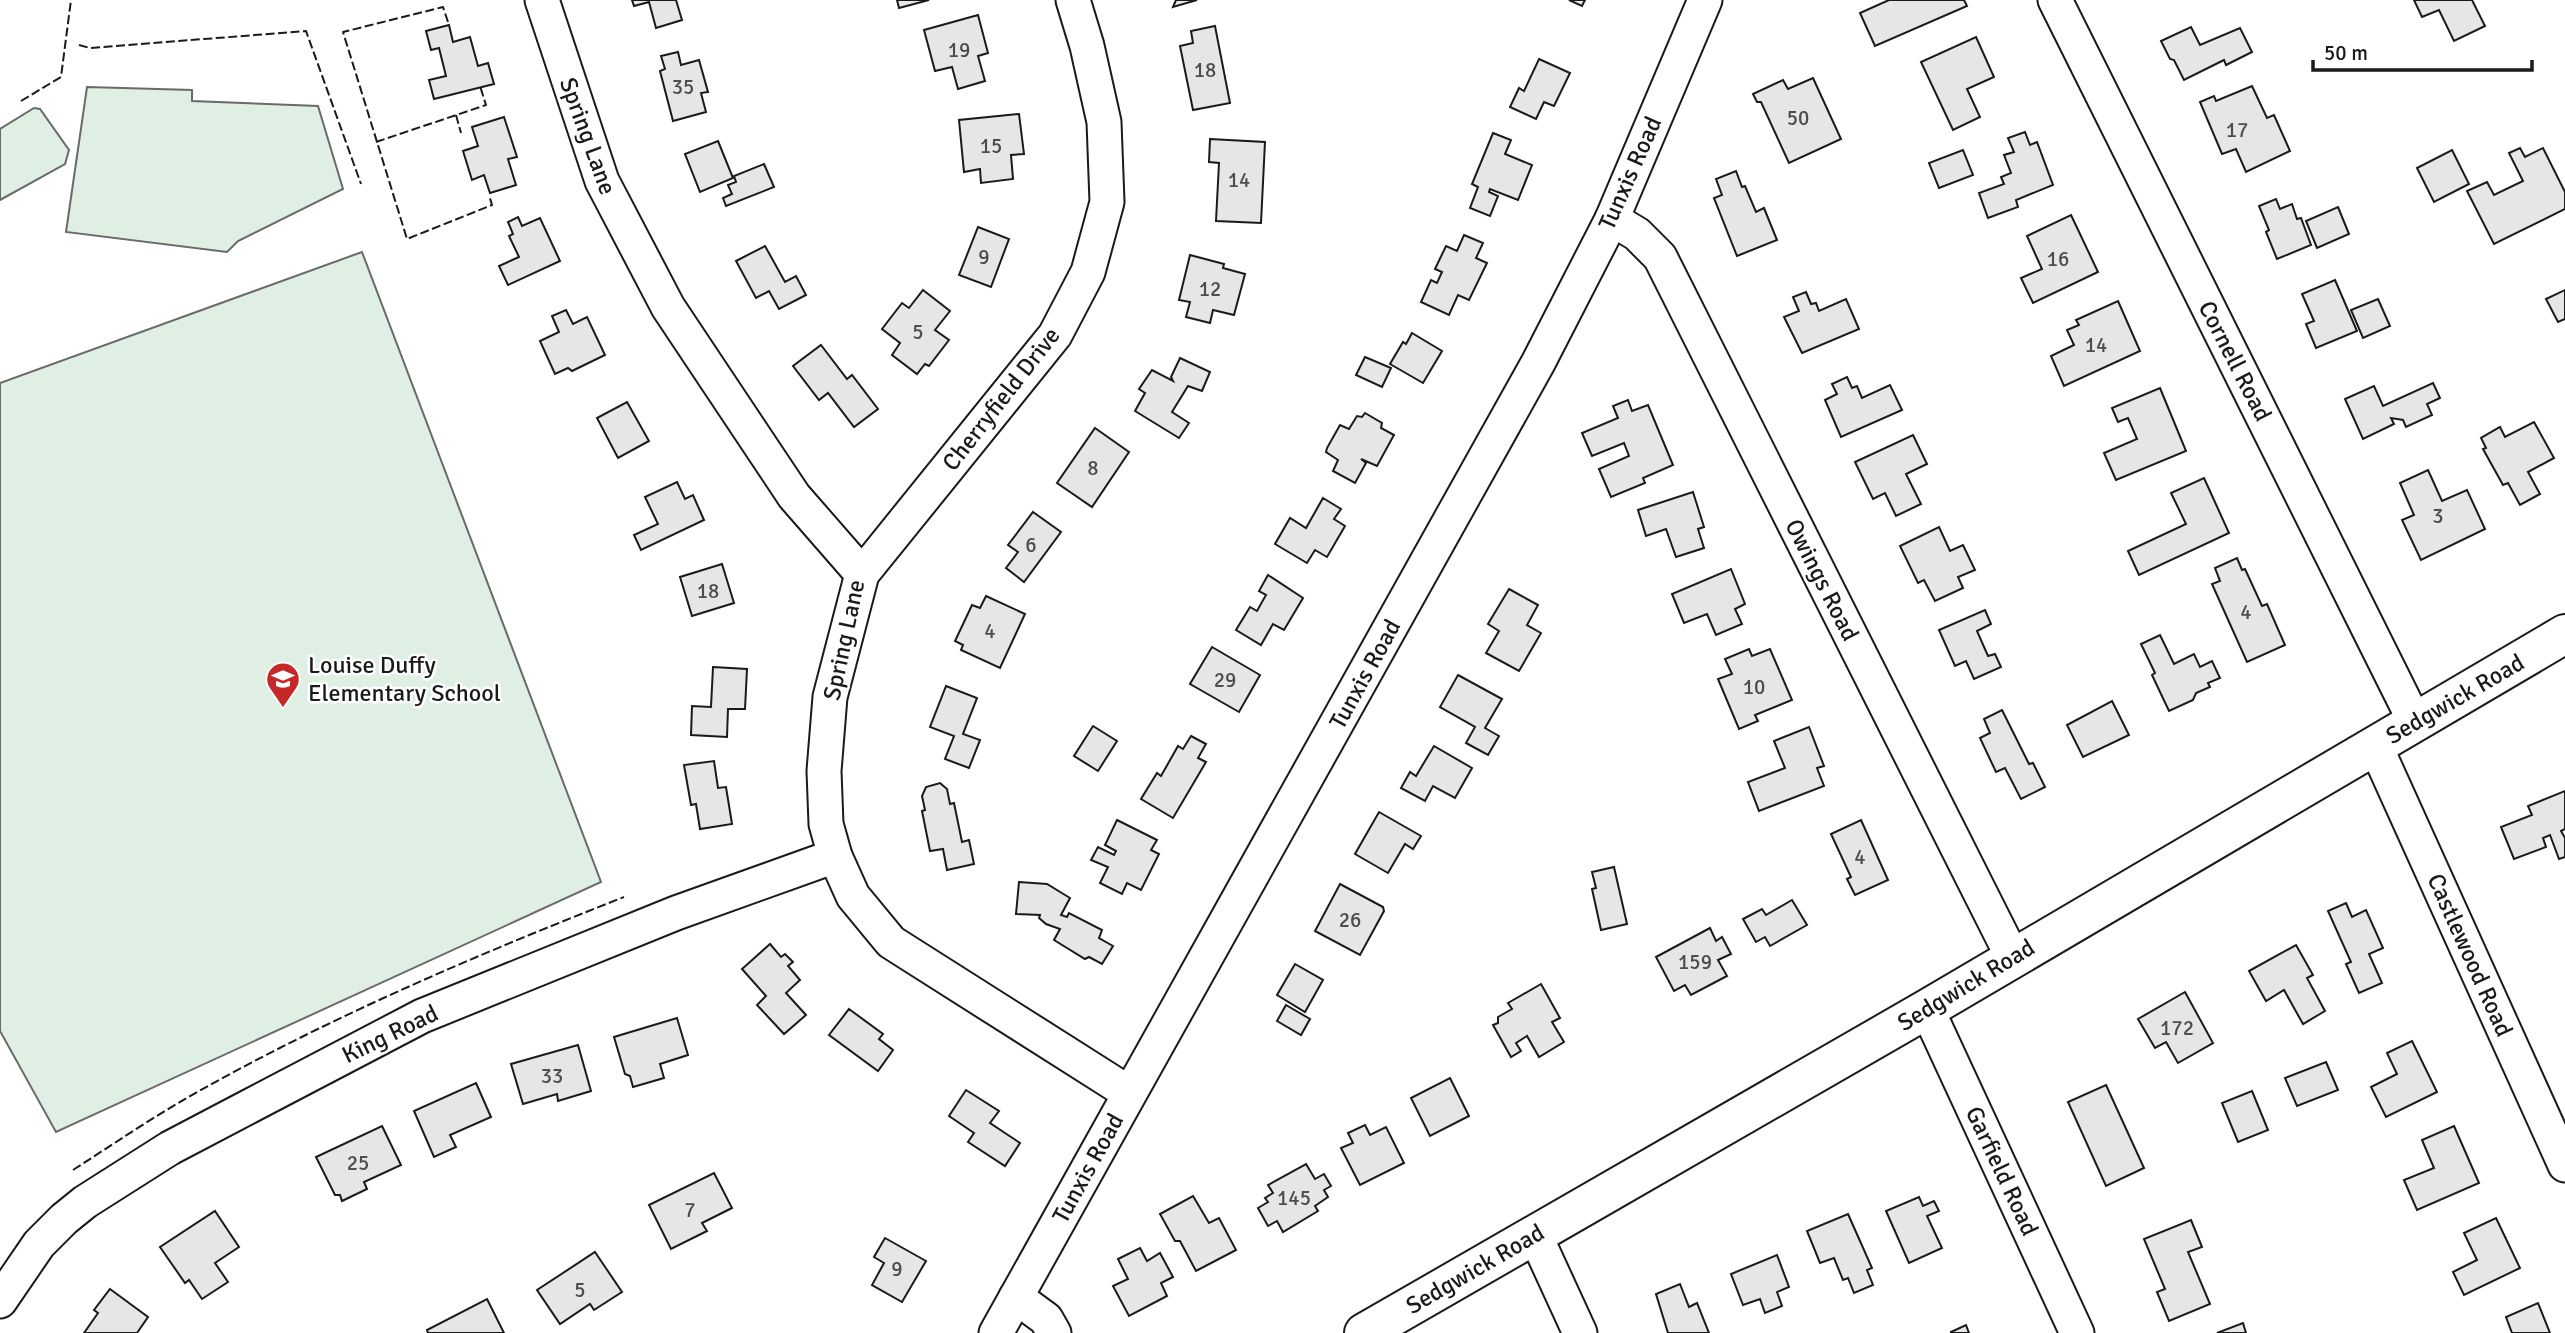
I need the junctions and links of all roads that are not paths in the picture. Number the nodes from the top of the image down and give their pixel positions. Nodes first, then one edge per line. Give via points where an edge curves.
1 (542, 0) edge
2 (1073, 0) edge
3 (1705, 0) edge
4 (2055, 0) edge
5 (1612, 219) junction
6 (862, 574) junction
7 (2565, 634) edge
8 (2415, 722) junction
9 (2375, 746) junction
10 (835, 856) junction
11 (2012, 958) junction
12 (1927, 1009) junction
13 (1129, 1093) junction
14 (2565, 1165) edge
15 (1535, 1235) junction
16 (1016, 1297) junction
17 (0, 1301) edge
18 (996, 1333) edge
19 (1054, 1333) edge
20 (1364, 1333) edge
21 (1580, 1333) edge
22 (2077, 1333) edge

1 - 6 street, Spring Lane via 602,181 668,307 794,496
2 - 6 street, Cherryfield Drive via 1104,122 1107,202 1088,272 1055,335
3 - 5 street, Tunxis Road
4 - 8 street, Cornell Road
5 - 11 street, Owings Road via 1637,234 1660,257
5 - 13 street, Tunxis Road via 1538,363
6 - 10 street, Spring Lane via 830,697 824,771 826,824
7 - 8 main road, Sedgwick Road
8 - 9 main road, Sedgwick Road
9 - 11 main road, Sedgwick Road
9 - 14 street, Castlewood Road
10 - 13 street, Spring Lane via 853,896 891,942
10 - 17 street, King Road via 676,913 422,1016 250,1105 85,1202 39,1244
11 - 12 main road, Sedgwick Road
12 - 15 main road, Sedgwick Road
12 - 22 street, Garfield Road
13 - 16 street, Tunxis Road
15 - 20 main road, Sedgwick Road
15 - 21 street
16 - 18 street, Tunxis Road
16 - 19 street via 1046,1319

